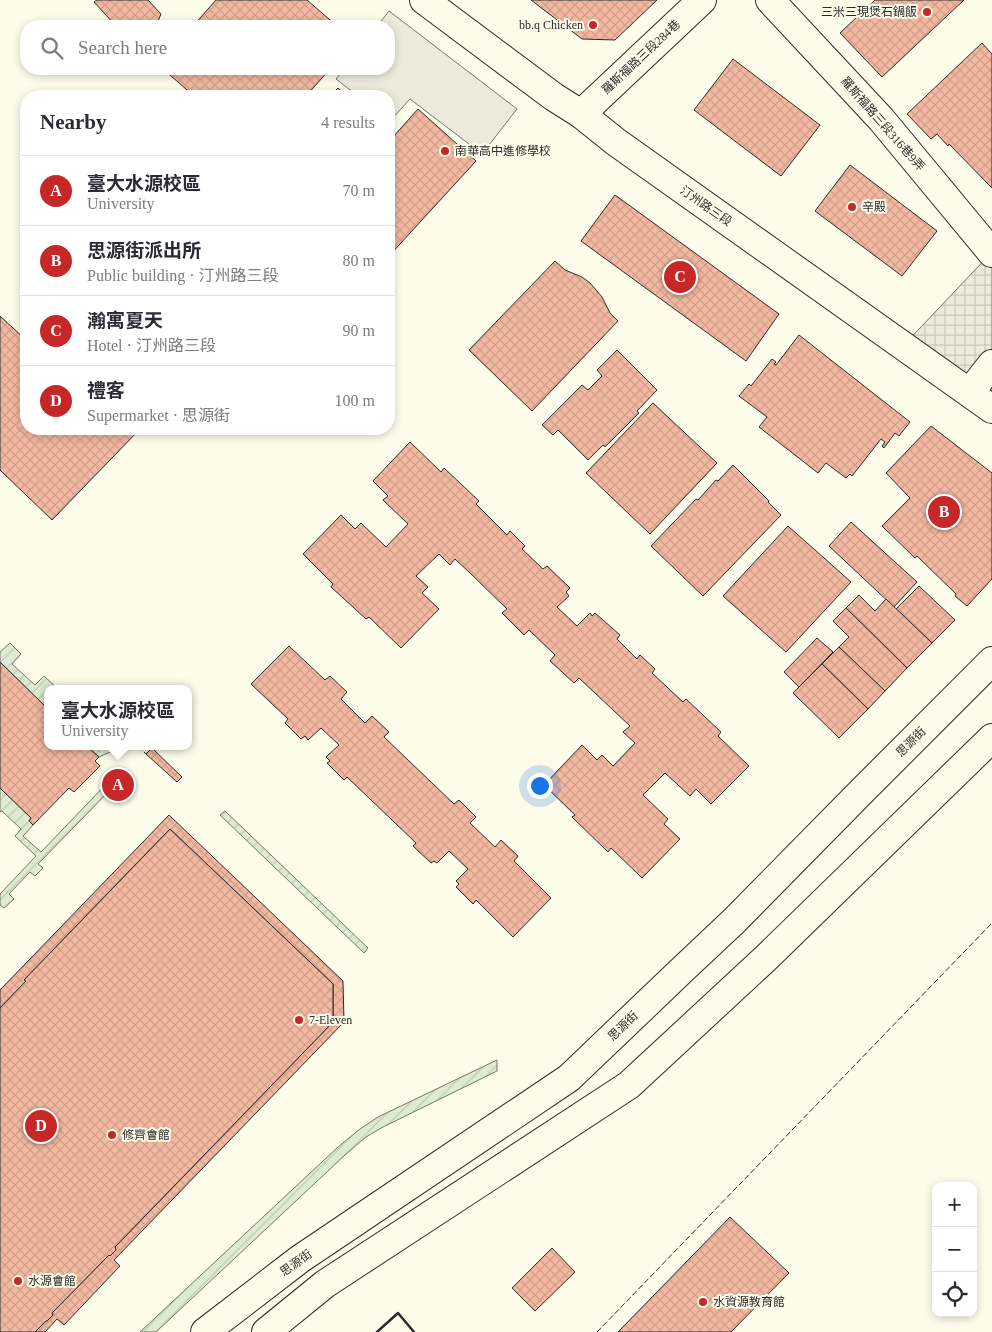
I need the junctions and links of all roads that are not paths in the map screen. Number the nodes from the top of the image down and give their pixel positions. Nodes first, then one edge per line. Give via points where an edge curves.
1 (424, 0) edge
2 (702, 0) edge
3 (770, 0) edge
4 (581, 114) junction
5 (992, 253) edge
6 (992, 364) edge
7 (970, 392) junction
8 (992, 409) edge
9 (992, 661) edge
10 (992, 738) edge
11 (205, 1332) edge
12 (266, 1332) edge

1 - 4 street, 汀州路三段
2 - 4 street, 羅斯福路三段284巷
3 - 5 street, 羅斯福路三段316巷9弄 via 881,119
4 - 7 street, 汀州路三段 via 624,148
6 - 7 street
7 - 8 street, 汀州路三段
9 - 11 street, 思源街 via 734,922 569,1078 300,1259
10 - 12 street via 766,958 629,1085 325,1284

